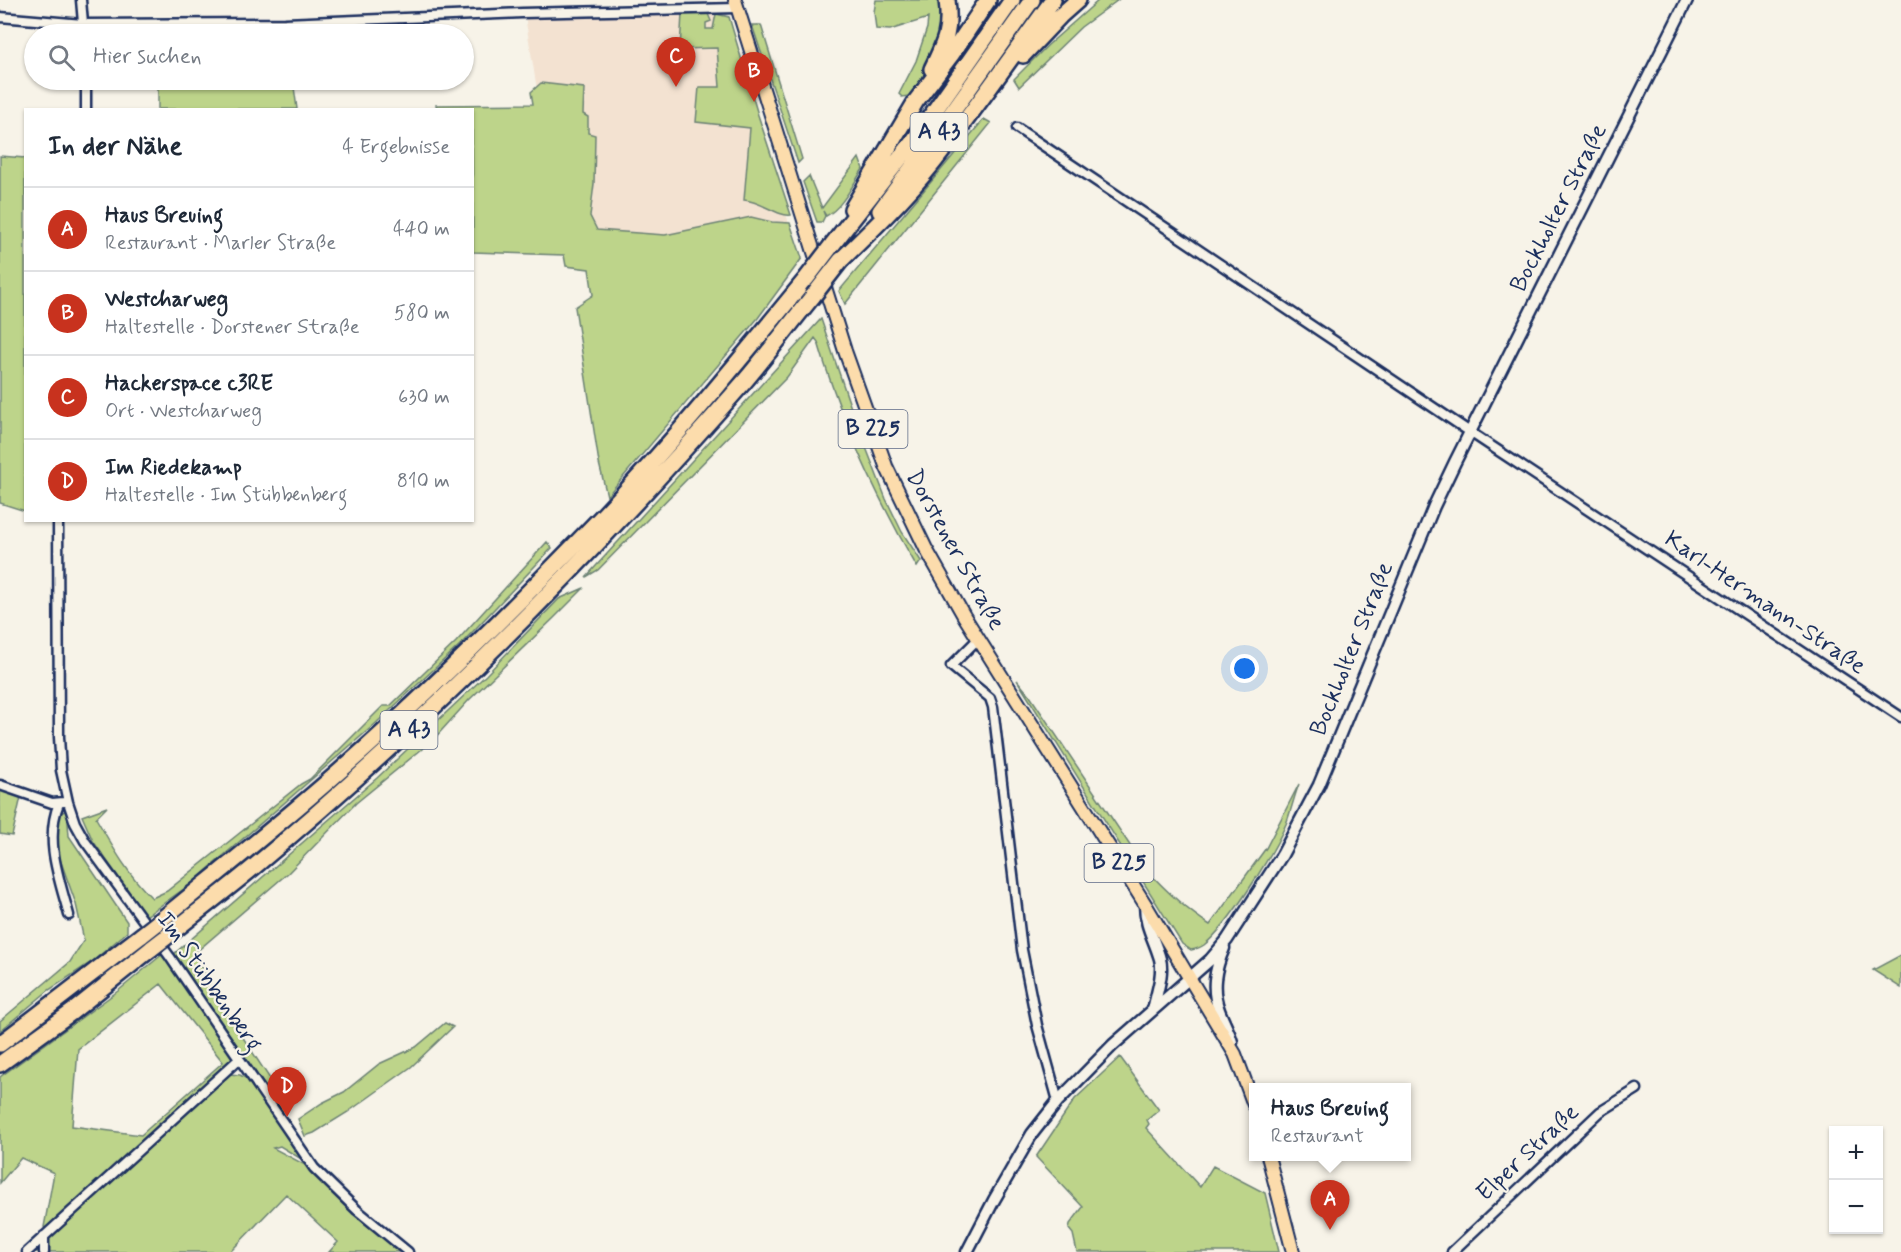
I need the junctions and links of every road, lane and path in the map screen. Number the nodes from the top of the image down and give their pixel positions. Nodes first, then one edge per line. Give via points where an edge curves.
1 (81, 0) edge
2 (947, 0) edge
3 (988, 0) edge
4 (1012, 0) edge
5 (1032, 0) edge
6 (1053, 0) edge
7 (1078, 0) edge
8 (1687, 0) edge
9 (736, 4) edge
10 (0, 17) edge
11 (83, 24) junction
12 (997, 80) junction
13 (86, 90) edge
14 (916, 101) junction
15 (86, 108) edge
16 (1017, 128) dead end
17 (832, 246) junction
18 (841, 260) junction
19 (1470, 432) junction
20 (58, 522) edge
21 (979, 638) junction
22 (1901, 717) edge
23 (0, 785) edge
24 (64, 802) junction
25 (1144, 904) junction
26 (69, 915) dead end
27 (1227, 940) junction
28 (1190, 978) junction
29 (1152, 1010) junction
30 (0, 1044) edge
31 (1235, 1054) junction
32 (239, 1059) junction
33 (0, 1064) edge
34 (1636, 1089) dead end
35 (1249, 1092) edge
36 (1058, 1101) junction
37 (1269, 1161) edge
38 (44, 1236) junction
39 (27, 1252) edge
40 (44, 1252) edge
41 (408, 1252) edge
42 (967, 1252) edge
43 (1293, 1252) edge
44 (1452, 1252) edge

1 - 11 street
2 - 14 highway via 949,21 943,46
3 - 14 highway
4 - 17 highway, A 43 via 912,143
5 - 18 highway, A 43
6 - 12 highway
7 - 12 highway
8 - 19 street, Bockholter Straße
9 - 11 street via 285,23
9 - 21 main road, Dorstener Straße / B 225 via 845,351 886,466 926,549
10 - 11 street
12 - 18 highway via 907,193
13 - 15 street
14 - 17 highway
16 - 19 street, Karl-Hermann-Straße
17 - 30 highway, A 43, bridge via 705,401 597,522 411,706 342,770 156,924
18 - 33 highway, A 43, bridge via 745,381 622,517 413,726 253,867 72,1012
19 - 22 street, Karl-Hermann-Straße
19 - 27 street, Bockholter Straße via 1434,506 1319,785 1282,855
20 - 24 street, Im Stübbenberg via 59,737
21 - 25 main road, Dorstener Straße / B 225
21 - 36 street via 951,666 990,698 993,707 1022,950
23 - 24 street via 52,803
24 - 26 street, Im Stübbenberg via 52,827 53,855
24 - 32 street, Im Stübbenberg via 85,841
25 - 28 main road, Dorstener Straße / B 225
25 - 29 street via 1145,920 1161,961
27 - 28 street, Bockholter Straße
27 - 31 street via 1214,986
28 - 29 street, Bockholter Straße
28 - 31 main road, B 225
29 - 36 street, Bockholter Straße
31 - 35 main road, B 225
32 - 38 street
32 - 41 street, Im Stübbenberg via 314,1167 357,1210
34 - 44 street, Elper Straße via 1600,1112
36 - 42 street, Bockholter Straße via 1032,1134
37 - 43 main road
38 - 39 street
38 - 40 street

